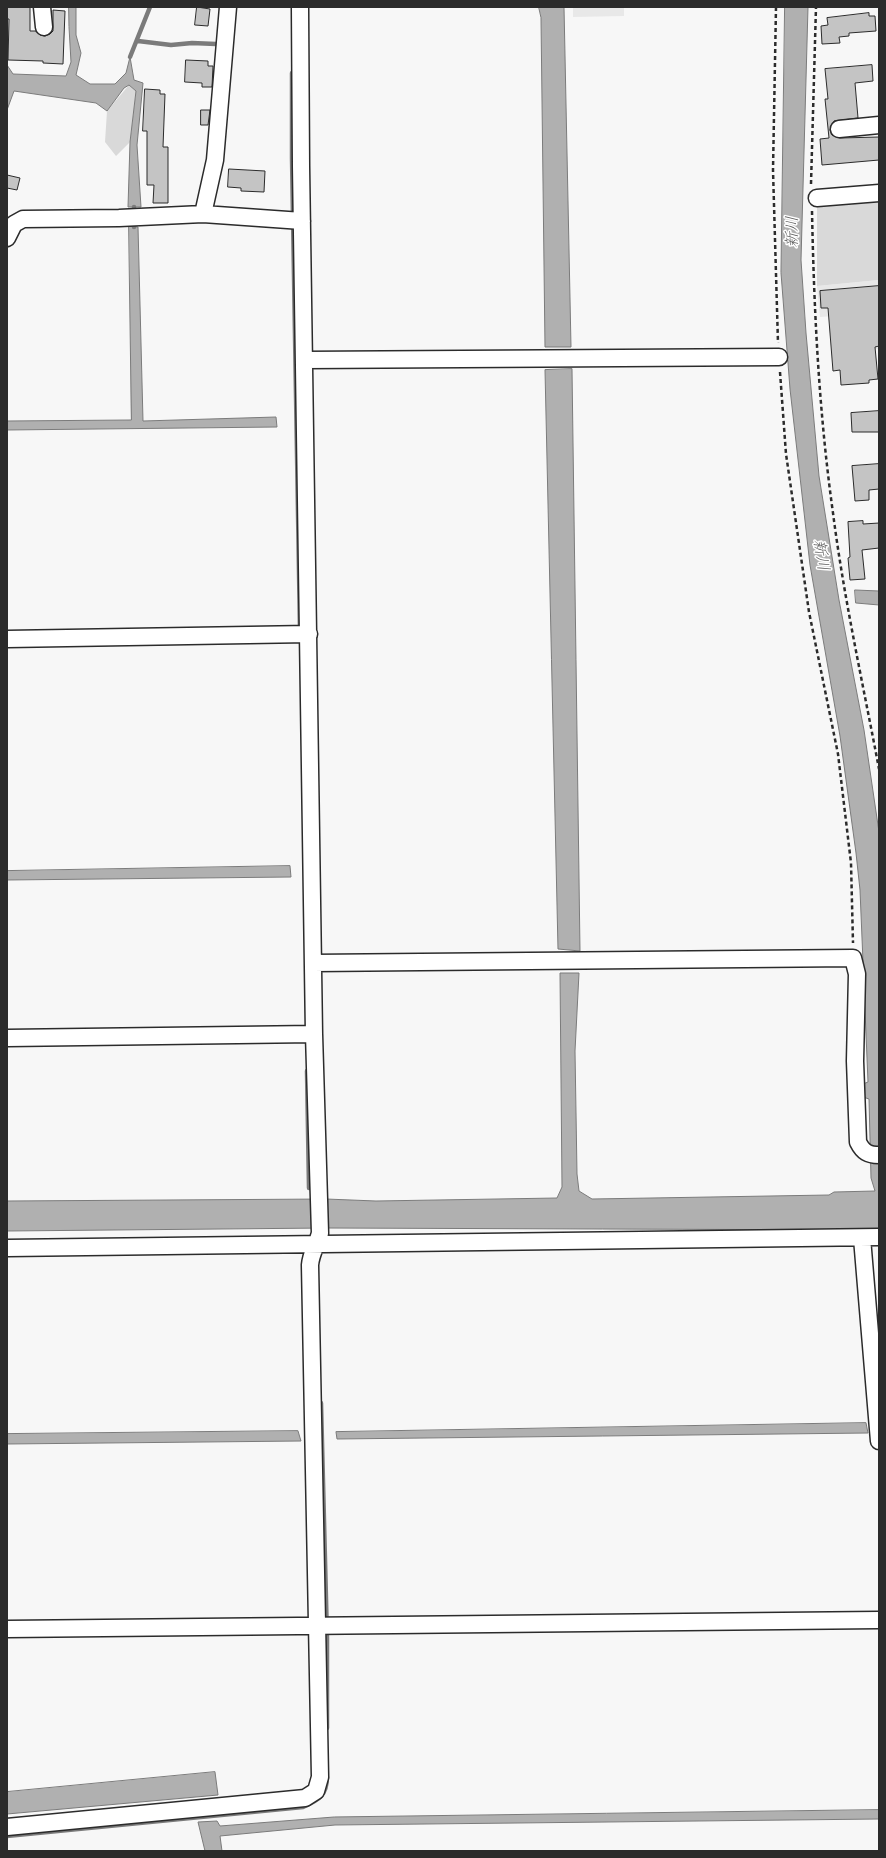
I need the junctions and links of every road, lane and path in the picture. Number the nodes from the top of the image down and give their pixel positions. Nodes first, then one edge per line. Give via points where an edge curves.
1 (42, 7) edge
2 (228, 7) edge
3 (300, 7) edge
4 (776, 7) edge
5 (816, 7) edge
6 (44, 27) dead end
7 (879, 125) edge
8 (839, 129) dead end
9 (879, 193) edge
10 (814, 197) junction
11 (203, 214) junction
12 (302, 221) junction
13 (7, 238) edge
14 (779, 357) junction
15 (305, 360) junction
16 (309, 634) junction
17 (7, 639) edge
18 (879, 769) edge
19 (853, 958) junction
20 (313, 963) junction
21 (309, 1034) junction
22 (7, 1038) edge
23 (874, 1155) edge
24 (879, 1237) edge
25 (862, 1238) junction
26 (318, 1239) junction
27 (7, 1248) edge
28 (879, 1441) edge
29 (879, 1620) edge
30 (324, 1626) junction
31 (7, 1629) edge
32 (7, 1827) edge

1 - 6 street
2 - 11 street via 215,160
3 - 12 street
4 - 14 path via 773,170
5 - 10 path
7 - 8 street
9 - 10 street
10 - 18 path via 813,278 833,514
11 - 12 street
11 - 13 street via 23,219 14,224
12 - 15 street
14 - 15 street
14 - 19 path via 786,454 809,612 839,761 851,863
15 - 16 street
16 - 17 street
16 - 20 street
19 - 20 street
19 - 23 street via 857,974 858,1142 862,1150
20 - 21 street
21 - 22 street
21 - 26 street via 319,1189
24 - 25 street
25 - 26 street
25 - 28 street
26 - 27 street
26 - 30 street via 310,1265
29 - 30 street
30 - 31 street
30 - 32 street via 320,1777 316,1791 305,1798

